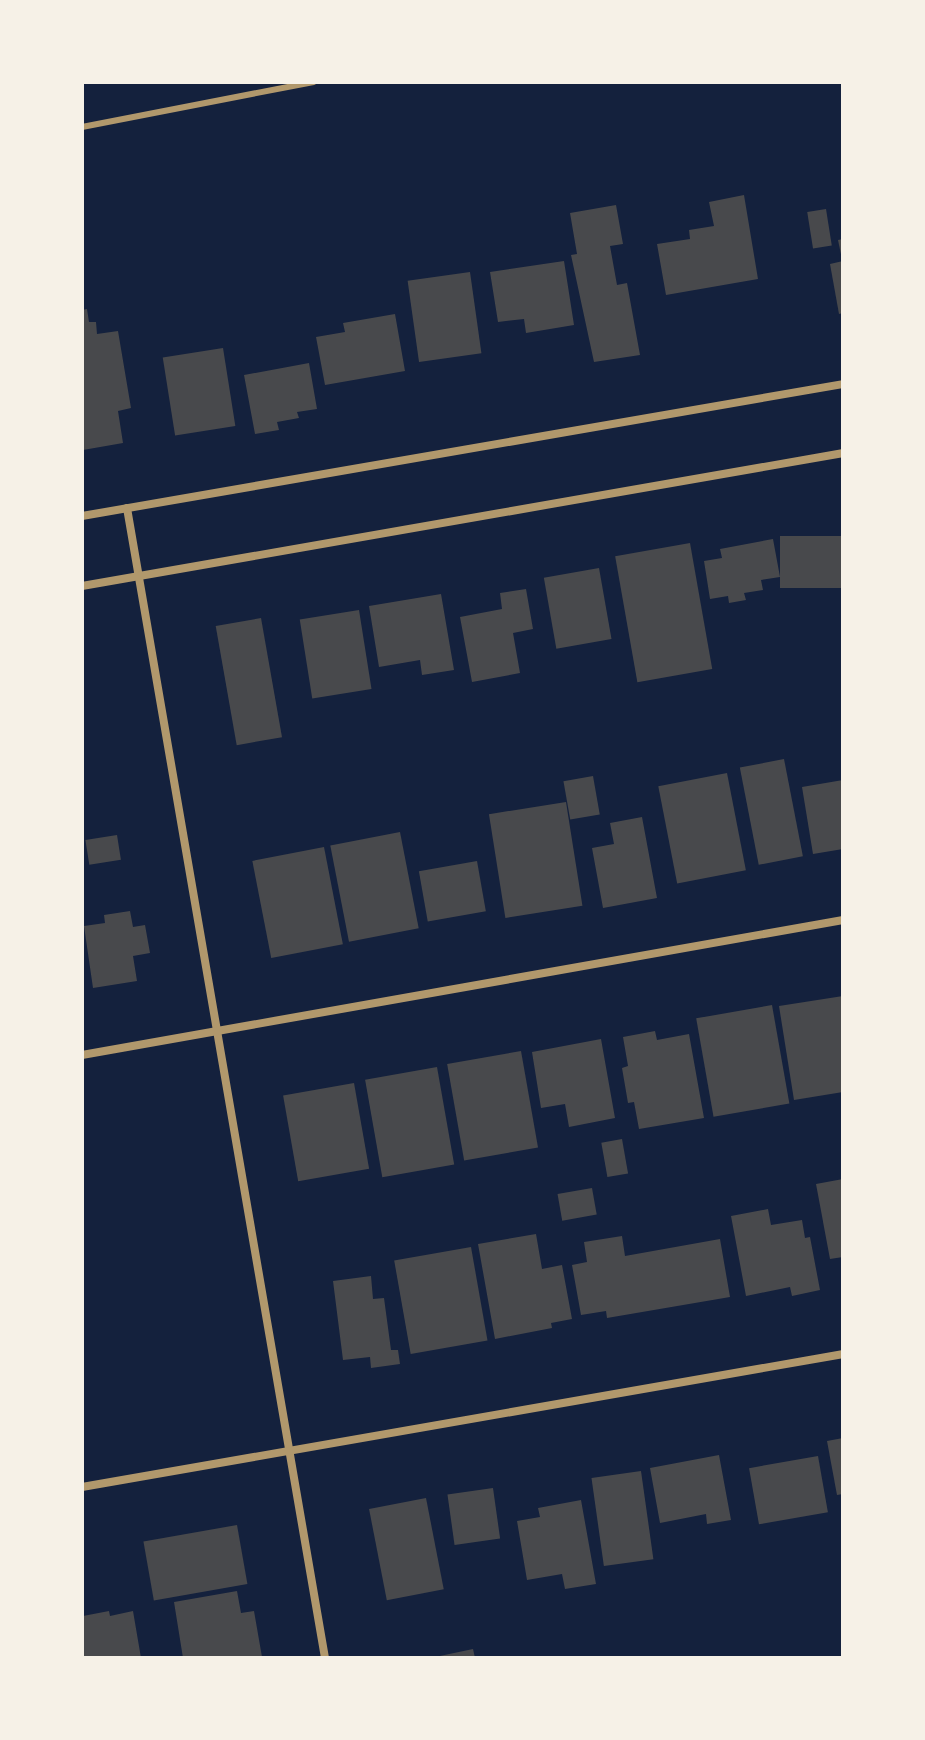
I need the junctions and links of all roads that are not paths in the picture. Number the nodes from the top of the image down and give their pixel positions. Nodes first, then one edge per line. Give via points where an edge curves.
1 (314, 82) edge
2 (294, 84) edge
3 (82, 127) edge
4 (843, 384) edge
5 (843, 453) edge
6 (127, 508) junction
7 (82, 516) edge
8 (139, 576) junction
9 (82, 586) edge
10 (843, 920) edge
11 (215, 1031) junction
12 (82, 1055) edge
13 (843, 1354) edge
14 (288, 1451) junction
15 (82, 1487) edge
16 (325, 1658) edge

1 - 2 lane
2 - 3 lane
4 - 6 street
5 - 8 street
6 - 7 street
6 - 8 street
8 - 9 street
8 - 11 street
10 - 11 street
11 - 12 street
11 - 14 street
13 - 14 street
14 - 15 street
14 - 16 street

